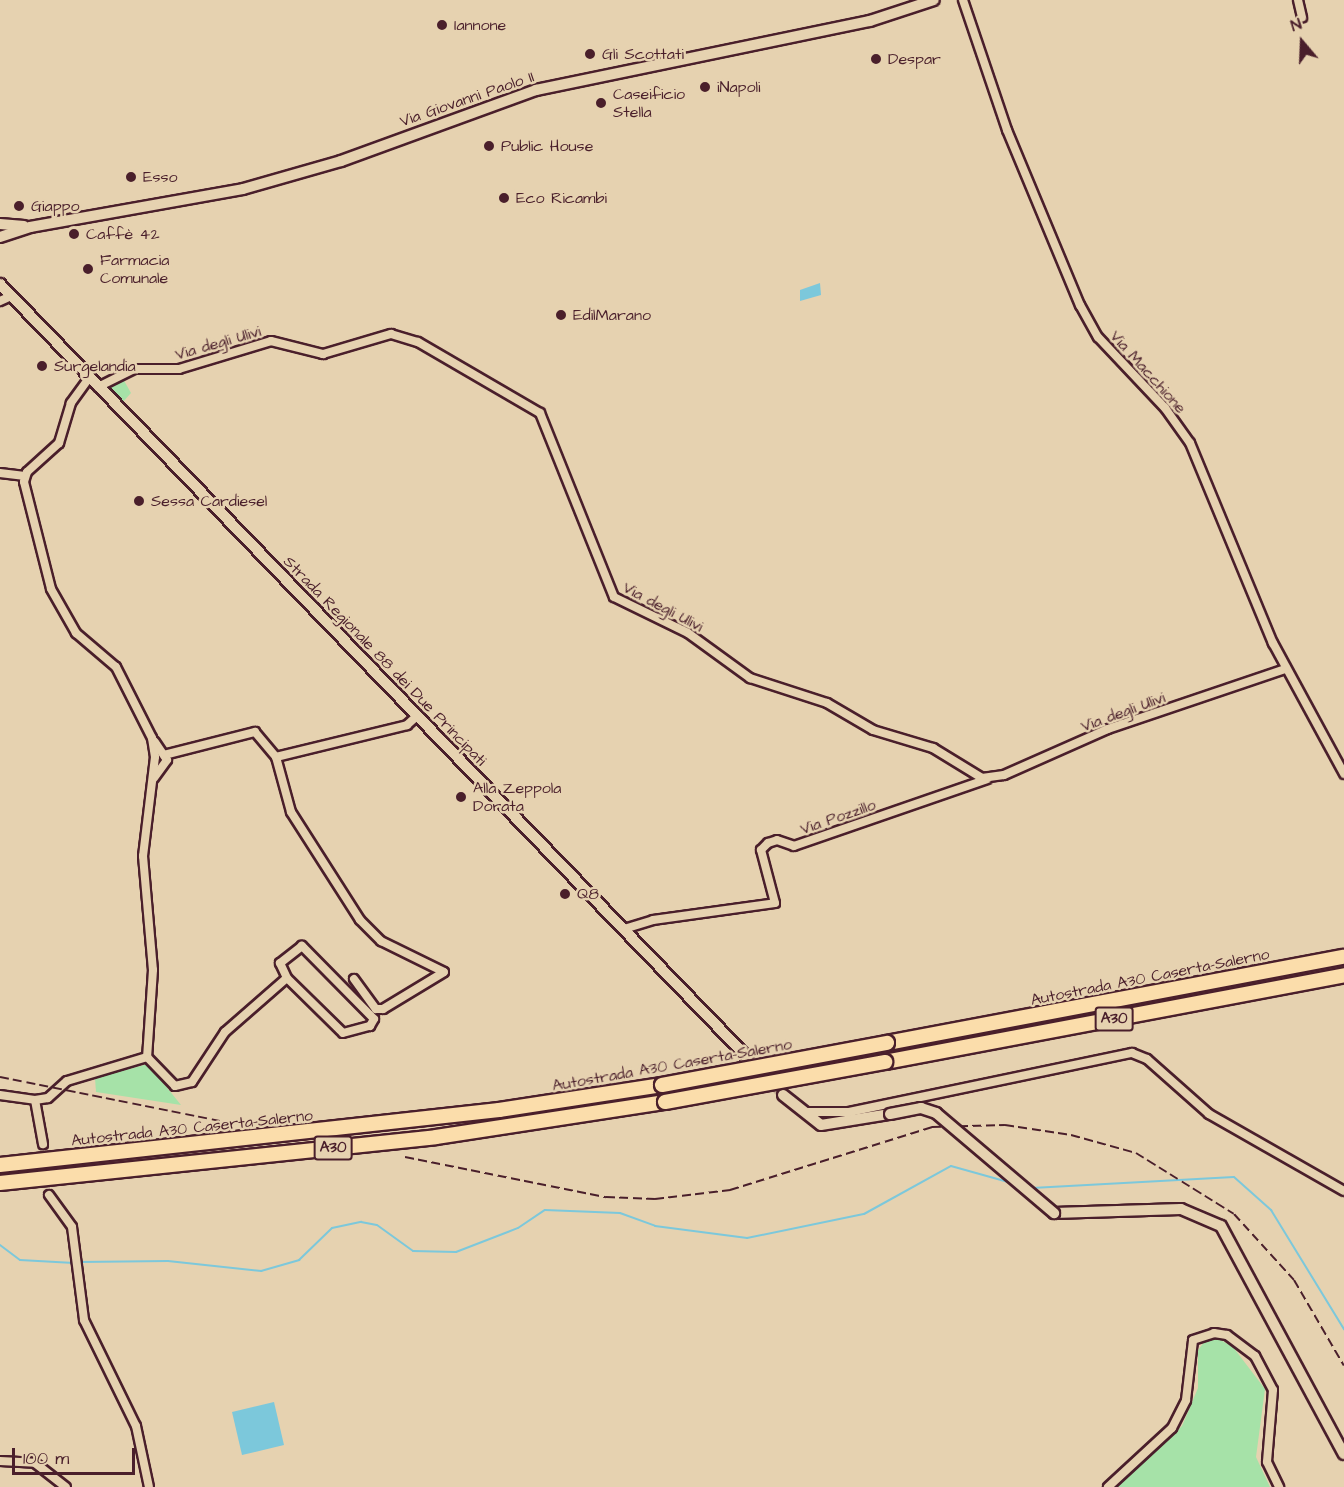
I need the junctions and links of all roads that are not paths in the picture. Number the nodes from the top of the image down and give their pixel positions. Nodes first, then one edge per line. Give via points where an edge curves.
1 (934, 0) edge
2 (963, 0) edge
3 (969, 0) edge
4 (1298, 0) edge
5 (921, 3) edge
6 (968, 12) junction
7 (1302, 18) dead end
8 (0, 224) edge
9 (30, 226) junction
10 (0, 237) edge
11 (0, 284) edge
12 (11, 296) junction
13 (0, 301) edge
14 (89, 378) junction
15 (98, 387) junction
16 (0, 473) edge
17 (25, 476) junction
18 (1285, 669) junction
19 (417, 716) junction
20 (276, 757) junction
21 (161, 759) junction
22 (1344, 774) edge
23 (988, 778) junction
24 (624, 929) junction
25 (1344, 957) edge
26 (1344, 975) edge
27 (287, 978) junction
28 (354, 979) dead end
29 (147, 1057) junction
30 (748, 1058) tunnel mouth
31 (0, 1095) edge
32 (783, 1095) tunnel mouth
33 (35, 1100) junction
34 (799, 1111) junction
35 (43, 1144) tunnel mouth
36 (0, 1165) edge
37 (0, 1183) edge
38 (1344, 1191) edge
39 (49, 1195) tunnel mouth
40 (1344, 1454) edge
41 (0, 1461) edge
42 (66, 1487) edge
43 (149, 1487) edge
44 (1108, 1487) edge
45 (1279, 1487) edge

1 - 5 main road, Via Giovanni Paolo II
2 - 6 street, Via Macchione
3 - 6 street, Via Macchione
4 - 7 street
5 - 9 main road, Via Giovanni Paolo II via 870,21 536,90 341,161 243,189
6 - 18 street, Via Macchione via 1007,130 1080,305 1098,337 1166,408 1190,443
8 - 9 main road
9 - 10 main road
11 - 12 main road, Strada Regionale 88 dei Due Principati
12 - 13 street
12 - 14 main road, Strada Regionale 88 dei Due Principati
14 - 15 main road, Strada Regionale 88 dei Due Principati
14 - 17 street via 71,403 59,443
15 - 19 main road, Strada Regionale 88 dei Due Principati
15 - 23 street, Via degli Ulivi via 134,369 179,369 270,341 323,354 391,334 418,342 540,413 614,597 688,633 750,678 827,703 873,730 933,748 968,772
16 - 17 street
17 - 21 street via 51,589 76,633 116,667
18 - 22 street, Via Macchione
18 - 23 street, Via degli Ulivi via 1108,729
19 - 20 street via 407,725
19 - 24 main road, Strada Regionale 88 dei Due Principati
20 - 21 street via 255,732 192,744
20 - 28 street via 291,812 360,920 381,940 444,972 383,1009 376,1009
21 - 29 street via 152,782 143,856 153,969
23 - 24 street, Via Pozzillo via 794,846 777,840 768,843 761,850 774,903 653,920
24 - 30 main road, Strada Regionale 88 dei Due Principati
25 - 36 highway, Autostrada A30 Caserta-Salerno / A30, bridge via 662,1085 444,1117
26 - 37 highway, Autostrada A30 Caserta-Salerno / A30, bridge via 665,1102 436,1137
27 - 27 street via 344,1033 370,1026 374,1019 302,946 280,963
27 - 29 street via 225,1032 192,1082 175,1086
29 - 33 street via 67,1081 48,1098
31 - 33 street
32 - 34 main road
33 - 35 street
34 - 38 street via 849,1112 1132,1053 1147,1059 1209,1114
34 - 40 main road, bridge via 821,1125 921,1108 936,1113 1054,1213 1181,1209 1221,1226
39 - 43 street via 72,1227 84,1320 136,1426
41 - 42 street via 35,1463
44 - 45 street via 1172,1428 1186,1400 1193,1340 1214,1333 1227,1335 1254,1356 1273,1390 1267,1462

